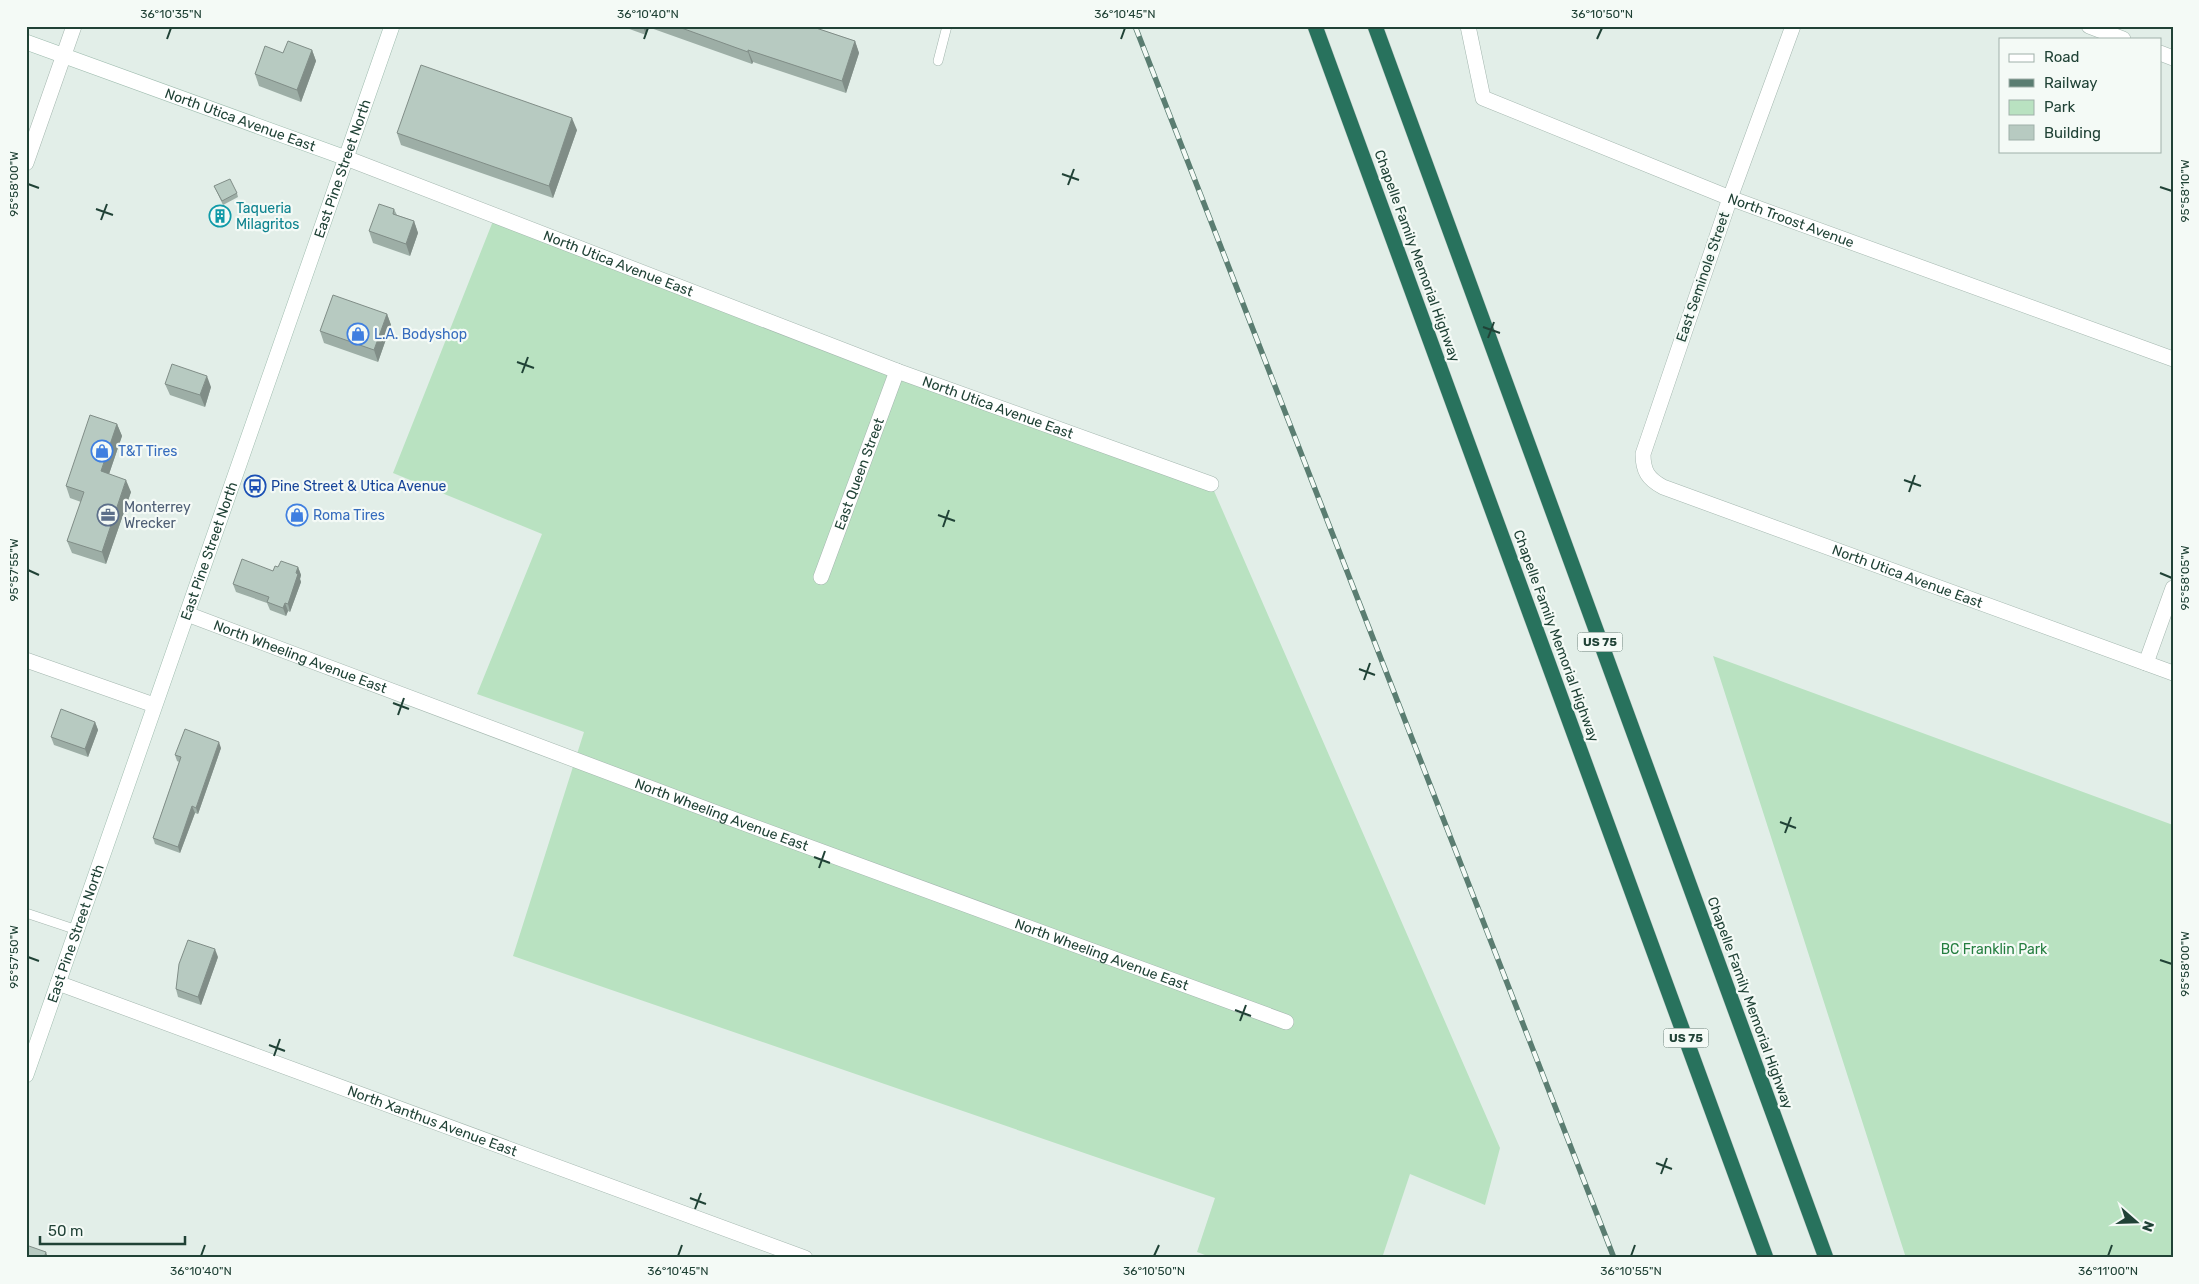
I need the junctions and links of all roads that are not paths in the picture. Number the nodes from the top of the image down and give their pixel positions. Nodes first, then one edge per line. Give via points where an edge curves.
1 (74, 26) edge
2 (392, 26) edge
3 (947, 26) edge
4 (1315, 26) edge
5 (1375, 26) edge
6 (1468, 26) edge
7 (1793, 26) edge
8 (2089, 26) edge
9 (2120, 38) edge
10 (26, 42) edge
11 (64, 55) junction
12 (938, 62) dead end
13 (346, 158) junction
14 (26, 163) edge
15 (1730, 198) junction
16 (2173, 359) edge
17 (897, 371) junction
18 (1646, 474) joint
19 (1211, 484) dead end
20 (821, 577) dead end
21 (2173, 588) edge
22 (186, 614) junction
23 (26, 660) edge
24 (2146, 663) junction
25 (2173, 673) edge
26 (154, 705) junction
27 (26, 913) edge
28 (77, 930) junction
29 (58, 983) junction
30 (1286, 1022) dead end
31 (26, 1075) edge
32 (805, 1258) edge
33 (1766, 1258) edge
34 (1826, 1258) edge

1 - 11 street
2 - 13 street, East Pine Street North
3 - 12 lane
4 - 33 highway, Chapelle Family Memorial Highway / US 75
5 - 34 highway, Chapelle Family Memorial Highway / US 75
6 - 15 street, North Troost Avenue via 1483,98
7 - 15 street, East Seminole Street
8 - 9 street
10 - 11 street, North Utica Avenue East
11 - 13 street, North Utica Avenue East
11 - 14 street
13 - 17 street, North Utica Avenue East
13 - 22 street, East Pine Street North
15 - 16 street, North Troost Avenue
15 - 18 street, East Seminole Street via 1643,454
17 - 19 street, North Utica Avenue East
17 - 20 street, East Queen Street
18 - 24 street, North Utica Avenue East via 1663,488
21 - 24 street
22 - 26 street, East Pine Street North
22 - 30 street, North Wheeling Avenue East
23 - 26 street
24 - 25 street, North Utica Avenue East
26 - 28 street, East Pine Street North
27 - 28 lane
28 - 29 street, East Pine Street North
29 - 31 street, East Pine Street North
29 - 32 street, North Xanthus Avenue East

